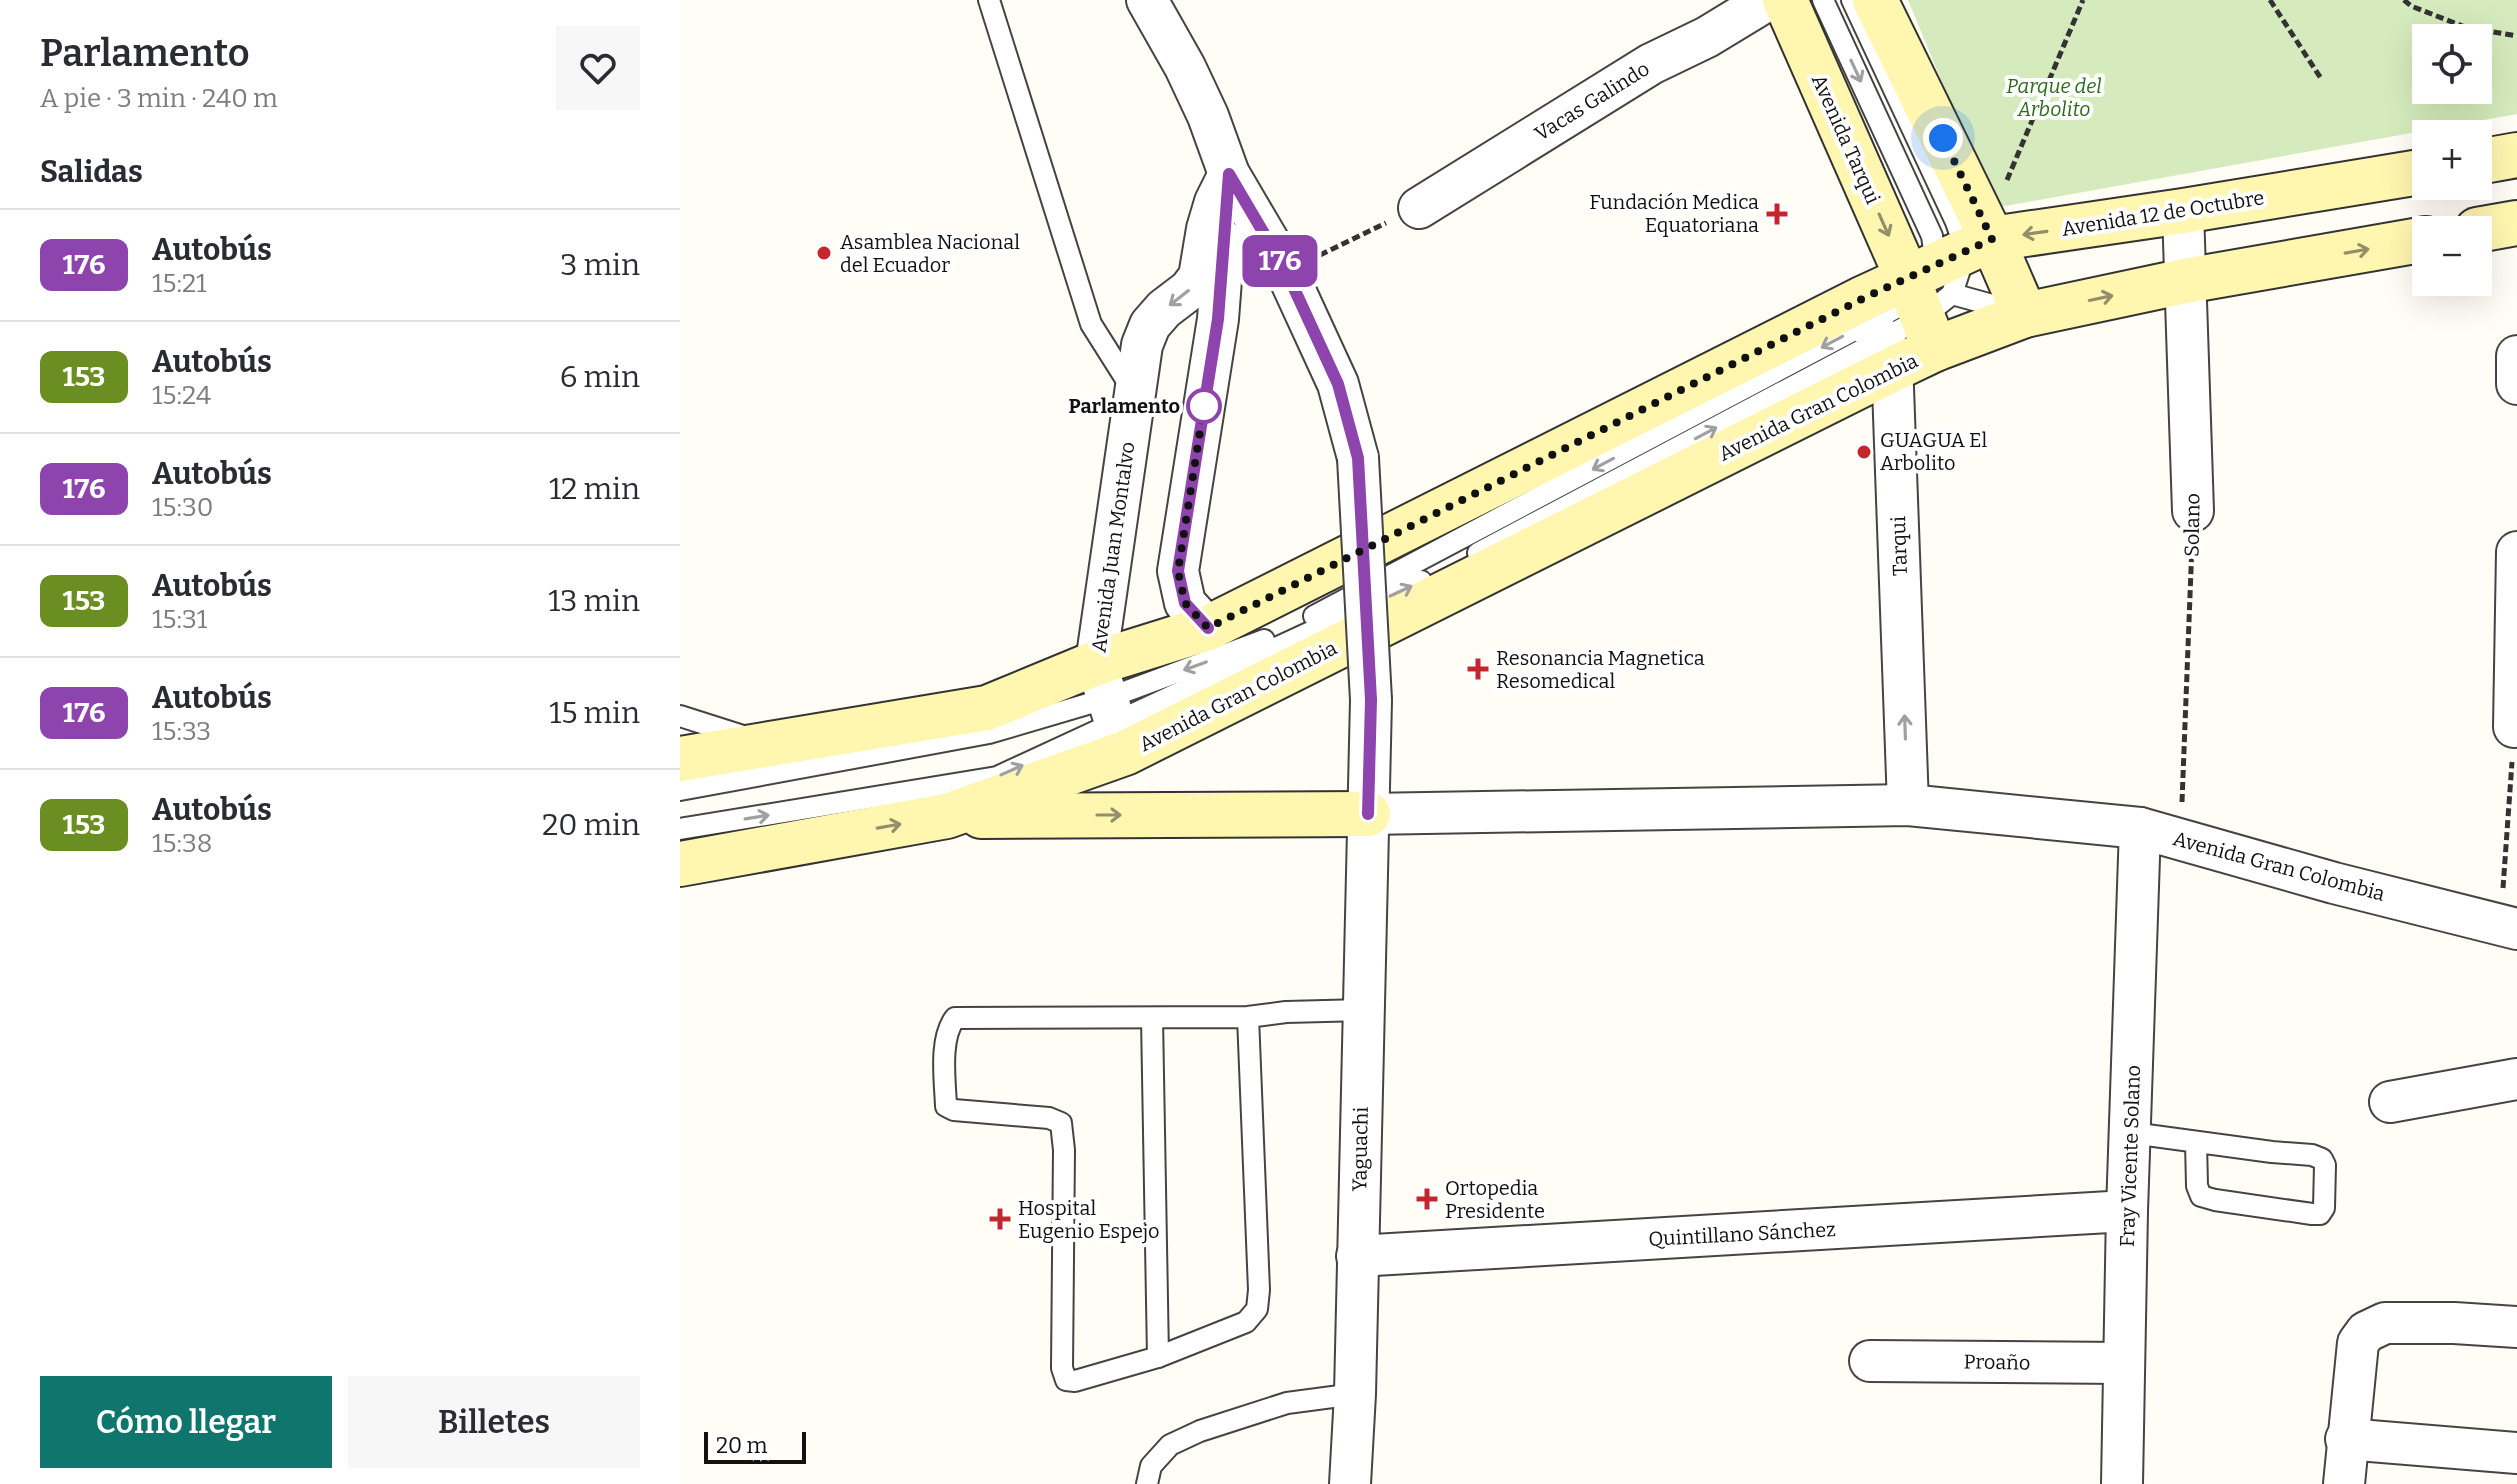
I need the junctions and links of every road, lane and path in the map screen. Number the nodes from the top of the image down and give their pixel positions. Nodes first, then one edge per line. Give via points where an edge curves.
1 (989, 0) edge
2 (1147, 0) edge
3 (1768, 0) edge
4 (1785, 0) edge
5 (1823, 0) edge
6 (1852, 0) edge
7 (1875, 0) edge
8 (2083, 0) edge
9 (2270, 0) edge
10 (2404, 0) edge
11 (2517, 36) edge
12 (2322, 80) dead end
13 (2517, 155) edge
14 (2492, 159) edge
15 (2412, 173) edge
16 (1229, 174) junction
17 (2004, 189) dead end
18 (1419, 208) joint
19 (2183, 211) junction
20 (2517, 223) edge
21 (2492, 227) edge
22 (2412, 241) edge
23 (1286, 271) junction
24 (2185, 281) junction
25 (1941, 286) junction
26 (2025, 315) junction
27 (1872, 335) junction
28 (2517, 359) edge
29 (2517, 384) edge
30 (1136, 395) junction
31 (2193, 511) joint
32 (2517, 552) edge
33 (1466, 559) dead end
34 (1438, 573) dead end
35 (1208, 628) junction
36 (1111, 709) junction
37 (680, 716) edge
38 (2514, 727) joint
39 (777, 745) junction
40 (680, 759) edge
41 (680, 790) edge
42 (1908, 805) junction
43 (1368, 814) junction
44 (947, 816) junction
45 (2140, 828) junction
46 (680, 829) edge
47 (2181, 839) junction
48 (680, 864) edge
49 (2509, 927) edge
50 (1364, 1010) junction
51 (1248, 1017) junction
52 (1152, 1018) junction
53 (2517, 1079) edge
54 (2390, 1102) dead end
55 (2132, 1133) junction
56 (2196, 1142) junction
57 (2127, 1211) junction
58 (1357, 1256) junction
59 (2517, 1327) edge
60 (1158, 1357) junction
61 (1870, 1361) dead end
62 (2124, 1363) junction
63 (1355, 1394) junction
64 (2346, 1439) junction
65 (2517, 1453) edge
66 (1147, 1484) edge
67 (1350, 1484) edge
68 (2122, 1484) edge
69 (2344, 1484) edge

1 - 30 lane via 1091,324
2 - 16 street via 1185,67
3 - 18 street, Vacas Galindo via 1651,64
4 -> 25 main road, Avenida Tarqui
5 -> 25 lane via 1932,236
6 - 25 lane via 1956,222
7 - 25 main road, Avenida Tarqui
8 - 17 path
9 - 12 path
10 - 11 path via 2465,27
13 - 14 main road
15 - 19 main road, Avenida 12 de Octubre
16 - 23 street
16 -> 30 street, Avenida Juan Montalvo via 1207,229 1199,277 1150,325
16 - 35 street via 1218,319 1178,571 1185,603
18 - 23 path
19 - 24 street, Solano
19 -> 25 main road, Avenida 12 de Octubre
20 - 21 main road
24 -> 22 main road
23 - 43 street, bridge via 1338,384 1358,458 1371,700
26 -> 24 main road
24 - 31 street, Solano
25 - 26 main road, Avenida Tarqui
25 - 26 main road
25 - 26 lane
25 - 27 main road, Avenida Gran Colombia
25 - 27 main road, Avenida Gran Colombia
33 -> 27 lane
27 - 35 main road, Avenida Gran Colombia
27 - 36 main road, Avenida Gran Colombia
27 -> 36 lane via 1284,633
42 -> 27 street, Tarqui
28 - 29 street
30 - 36 street, Avenida Juan Montalvo
31 - 47 path, Solano
32 - 38 street
36 -> 34 lane
35 - 36 main road, Avenida Gran Colombia
36 - 39 main road, Avenida Gran Colombia via 987,708
36 - 41 lane
36 - 44 main road, Avenida Gran Colombia
46 -> 36 lane via 997,777
37 - 39 lane
38 - 49 path
39 - 40 main road, Avenida Gran Colombia
42 - 43 street, Avenida Gran Colombia
42 - 45 street, Avenida Gran Colombia
44 -> 43 main road
43 - 50 street, Yaguachi
48 -> 44 main road, Avenida Gran Colombia
45 - 47 street, Avenida Gran Colombia
45 - 55 street, Fray Vicente Solano
47 - 49 street, Avenida Gran Colombia
50 - 51 lane
50 - 58 street, Yaguachi
51 - 52 lane
51 - 60 lane via 1257,1309 1246,1322
52 - 60 lane
52 - 60 lane via 955,1018 946,1046 945,1101 954,1110 1061,1123 1066,1380
53 - 54 street
55 - 56 lane
55 - 57 street, Fray Vicente Solano
56 - 56 lane via 2322,1159 2324,1208 2312,1214 2201,1196
57 - 58 street, Quintillano Sánchez
57 - 62 street, Fray Vicente Solano
58 - 63 street, Yaguachi
59 - 64 street via 2385,1323 2366,1332 2358,1343
61 - 62 street, Proaño
62 - 68 street, Fray Vicente Solano
63 - 66 lane via 1287,1403 1200,1431 1170,1445 1151,1466
63 - 67 street, Yaguachi
64 - 65 street
64 - 69 street

